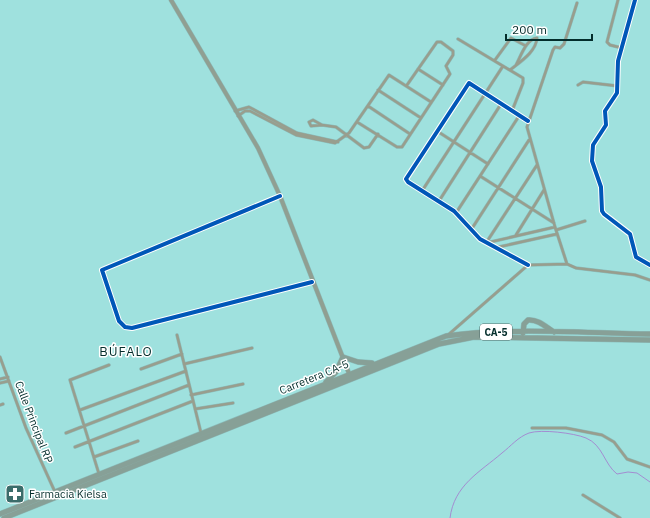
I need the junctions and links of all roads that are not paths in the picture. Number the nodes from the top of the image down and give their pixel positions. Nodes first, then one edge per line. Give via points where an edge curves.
1 (171, 0) edge
2 (618, 0) edge
3 (635, 0) edge
4 (577, 3) dead end
5 (458, 39) dead end
6 (526, 46) junction
7 (622, 48) junction
8 (495, 60) junction
9 (516, 65) junction
10 (503, 66) junction
11 (418, 69) junction
12 (510, 70) junction
13 (407, 85) junction
14 (443, 85) junction
15 (578, 85) dead end
16 (618, 86) junction
17 (378, 90) junction
18 (485, 93) junction
19 (432, 102) junction
20 (501, 104) junction
21 (368, 106) junction
22 (234, 111) junction
23 (512, 111) junction
24 (238, 116) junction
25 (519, 116) junction
26 (421, 118) junction
27 (528, 121) junction
28 (357, 122) junction
29 (322, 125) junction
30 (437, 131) junction
31 (378, 134) junction
32 (410, 134) junction
33 (345, 135) junction
34 (529, 139) junction
35 (338, 142) junction
36 (454, 142) junction
37 (470, 152) junction
38 (488, 164) junction
39 (537, 165) junction
40 (480, 176) junction
41 (498, 188) junction
42 (544, 190) junction
43 (422, 191) junction
44 (280, 196) junction
45 (515, 199) junction
46 (439, 201) junction
47 (532, 210) junction
48 (456, 213) junction
49 (585, 221) dead end
50 (555, 226) junction
51 (471, 230) junction
52 (558, 234) junction
53 (516, 236) junction
54 (486, 243) junction
55 (494, 248) junction
56 (567, 264) junction
57 (528, 265) junction
58 (650, 265) edge
59 (650, 280) edge
60 (312, 282) junction
61 (554, 332) junction
62 (523, 334) junction
63 (650, 334) edge
64 (177, 335) dead end
65 (446, 336) junction
66 (650, 340) edge
67 (252, 348) dead end
68 (182, 354) junction
69 (0, 357) edge
70 (343, 357) junction
71 (375, 363) junction
72 (184, 364) junction
73 (109, 365) dead end
74 (141, 369) dead end
75 (186, 370) junction
76 (8, 376) junction
77 (351, 376) junction
78 (0, 379) edge
79 (9, 381) junction
80 (0, 383) edge
81 (325, 383) junction
82 (243, 384) dead end
83 (189, 385) junction
84 (192, 395) junction
85 (193, 401) junction
86 (233, 403) dead end
87 (195, 409) junction
88 (80, 410) junction
89 (84, 426) junction
90 (532, 428) dead end
91 (66, 433) dead end
92 (201, 434) junction
93 (138, 441) dead end
94 (89, 442) junction
95 (75, 447) dead end
96 (94, 457) junction
97 (122, 465) junction
98 (650, 467) edge
99 (99, 474) junction
100 (92, 482) junction
101 (55, 492) junction
102 (583, 495) dead end
103 (35, 505) junction
104 (0, 514) edge
105 (4, 518) edge
106 (9, 518) edge
107 (620, 518) edge

1 - 22 main road
2 - 7 street via 607,42
3 - 7 street
4 - 27 street via 564,44 553,50
5 - 8 street
6 - 8 street via 511,38
6 - 9 street
6 - 9 street via 537,38 530,52
7 - 16 street via 618,61
8 - 10 street
9 - 12 street
10 - 12 street
10 - 18 street
11 - 13 street
11 - 14 street
11 - 14 street via 436,44 441,42 454,52 446,66 450,74
12 - 23 street via 524,81
13 - 17 street via 389,74
13 - 19 street
14 - 19 street
15 - 16 street via 583,82
16 - 58 street via 617,93 605,111 606,125 593,145 592,161 601,186 602,211 630,234 636,257
17 - 21 street
17 - 26 street
18 - 20 street
18 - 30 street via 468,84
18 - 36 street
19 - 26 street
20 - 23 street
20 - 37 street
21 - 28 street
21 - 32 street
22 - 24 main road
22 - 35 street via 249,108 297,133
23 - 25 street
24 - 35 street via 250,111 296,135 335,144
24 - 44 main road via 258,148
25 - 27 street
25 - 38 street
26 - 32 street
27 - 34 street
28 - 31 street
28 - 33 street
29 - 29 street via 313,120 309,122 311,126
29 - 33 street via 336,127
30 - 36 street
30 - 43 street via 406,179
31 - 32 street via 399,148
31 - 33 street via 366,149
33 - 35 street
34 - 39 street
34 - 41 street
36 - 37 street
36 - 43 street
37 - 38 street
37 - 46 street
38 - 40 street
39 - 42 street
39 - 45 street
40 - 41 street
40 - 48 street
41 - 45 street
41 - 51 street
42 - 47 street
42 - 50 street
43 - 46 street
44 - 60 main road
44 - 60 street via 102,270 119,321 125,327 132,328
45 - 47 street
45 - 54 street
46 - 48 street
47 - 50 street
47 - 53 street
48 - 51 street
49 - 50 street
50 - 52 street
50 - 53 street
51 - 54 street
52 - 55 street
52 - 56 street
53 - 54 street
54 - 55 street
55 - 57 street
56 - 57 street
56 - 59 street via 576,268 635,275
57 - 65 street
60 - 70 main road
61 - 62 highway, Carretera CA-5 / CA-5
61 - 62 highway via 531,319 526,322
61 - 63 highway, Carretera CA-5 / CA-5
62 - 65 highway, Carretera CA-5 / CA-5 via 473,332
62 - 66 highway, Carretera CA-5 / CA-5
62 - 77 highway, Carretera CA-5 / CA-5 via 474,337 439,344
64 - 68 street
65 - 71 highway, Carretera CA-5 / CA-5
67 - 72 street
68 - 72 street
68 - 74 street
69 - 76 street, Calle Principal RP
70 - 71 highway via 358,362
70 - 77 main road
70 - 81 highway via 336,372
71 - 77 highway, Carretera CA-5 / CA-5
72 - 75 street
73 - 88 street via 71,379
75 - 83 street
75 - 88 street
76 - 78 street
76 - 79 street, Calle Principal RP
77 - 81 highway, Carretera CA-5 / CA-5
77 - 100 highway, Carretera CA-5 / CA-5
79 - 80 street
79 - 101 street, Calle Principal RP via 26,428
81 - 92 highway, Carretera CA-5 / CA-5
82 - 84 street
83 - 84 street
83 - 89 street
84 - 85 street
85 - 87 street
85 - 94 street
86 - 87 street
87 - 92 street
88 - 89 street
89 - 91 street
89 - 94 street
90 - 98 street via 566,428 602,435 614,442 627,459
92 - 97 highway, Carretera CA-5 / CA-5
93 - 96 street
94 - 95 street
94 - 96 street
96 - 99 street
97 - 99 highway, Carretera CA-5 / CA-5
97 - 100 highway via 121,468
99 - 101 highway, Carretera CA-5 / CA-5
100 - 103 highway, Carretera CA-5 / CA-5
101 - 104 highway, Carretera CA-5 / CA-5
102 - 107 street
103 - 105 highway, Carretera CA-5 / CA-5
103 - 106 highway via 30,510

